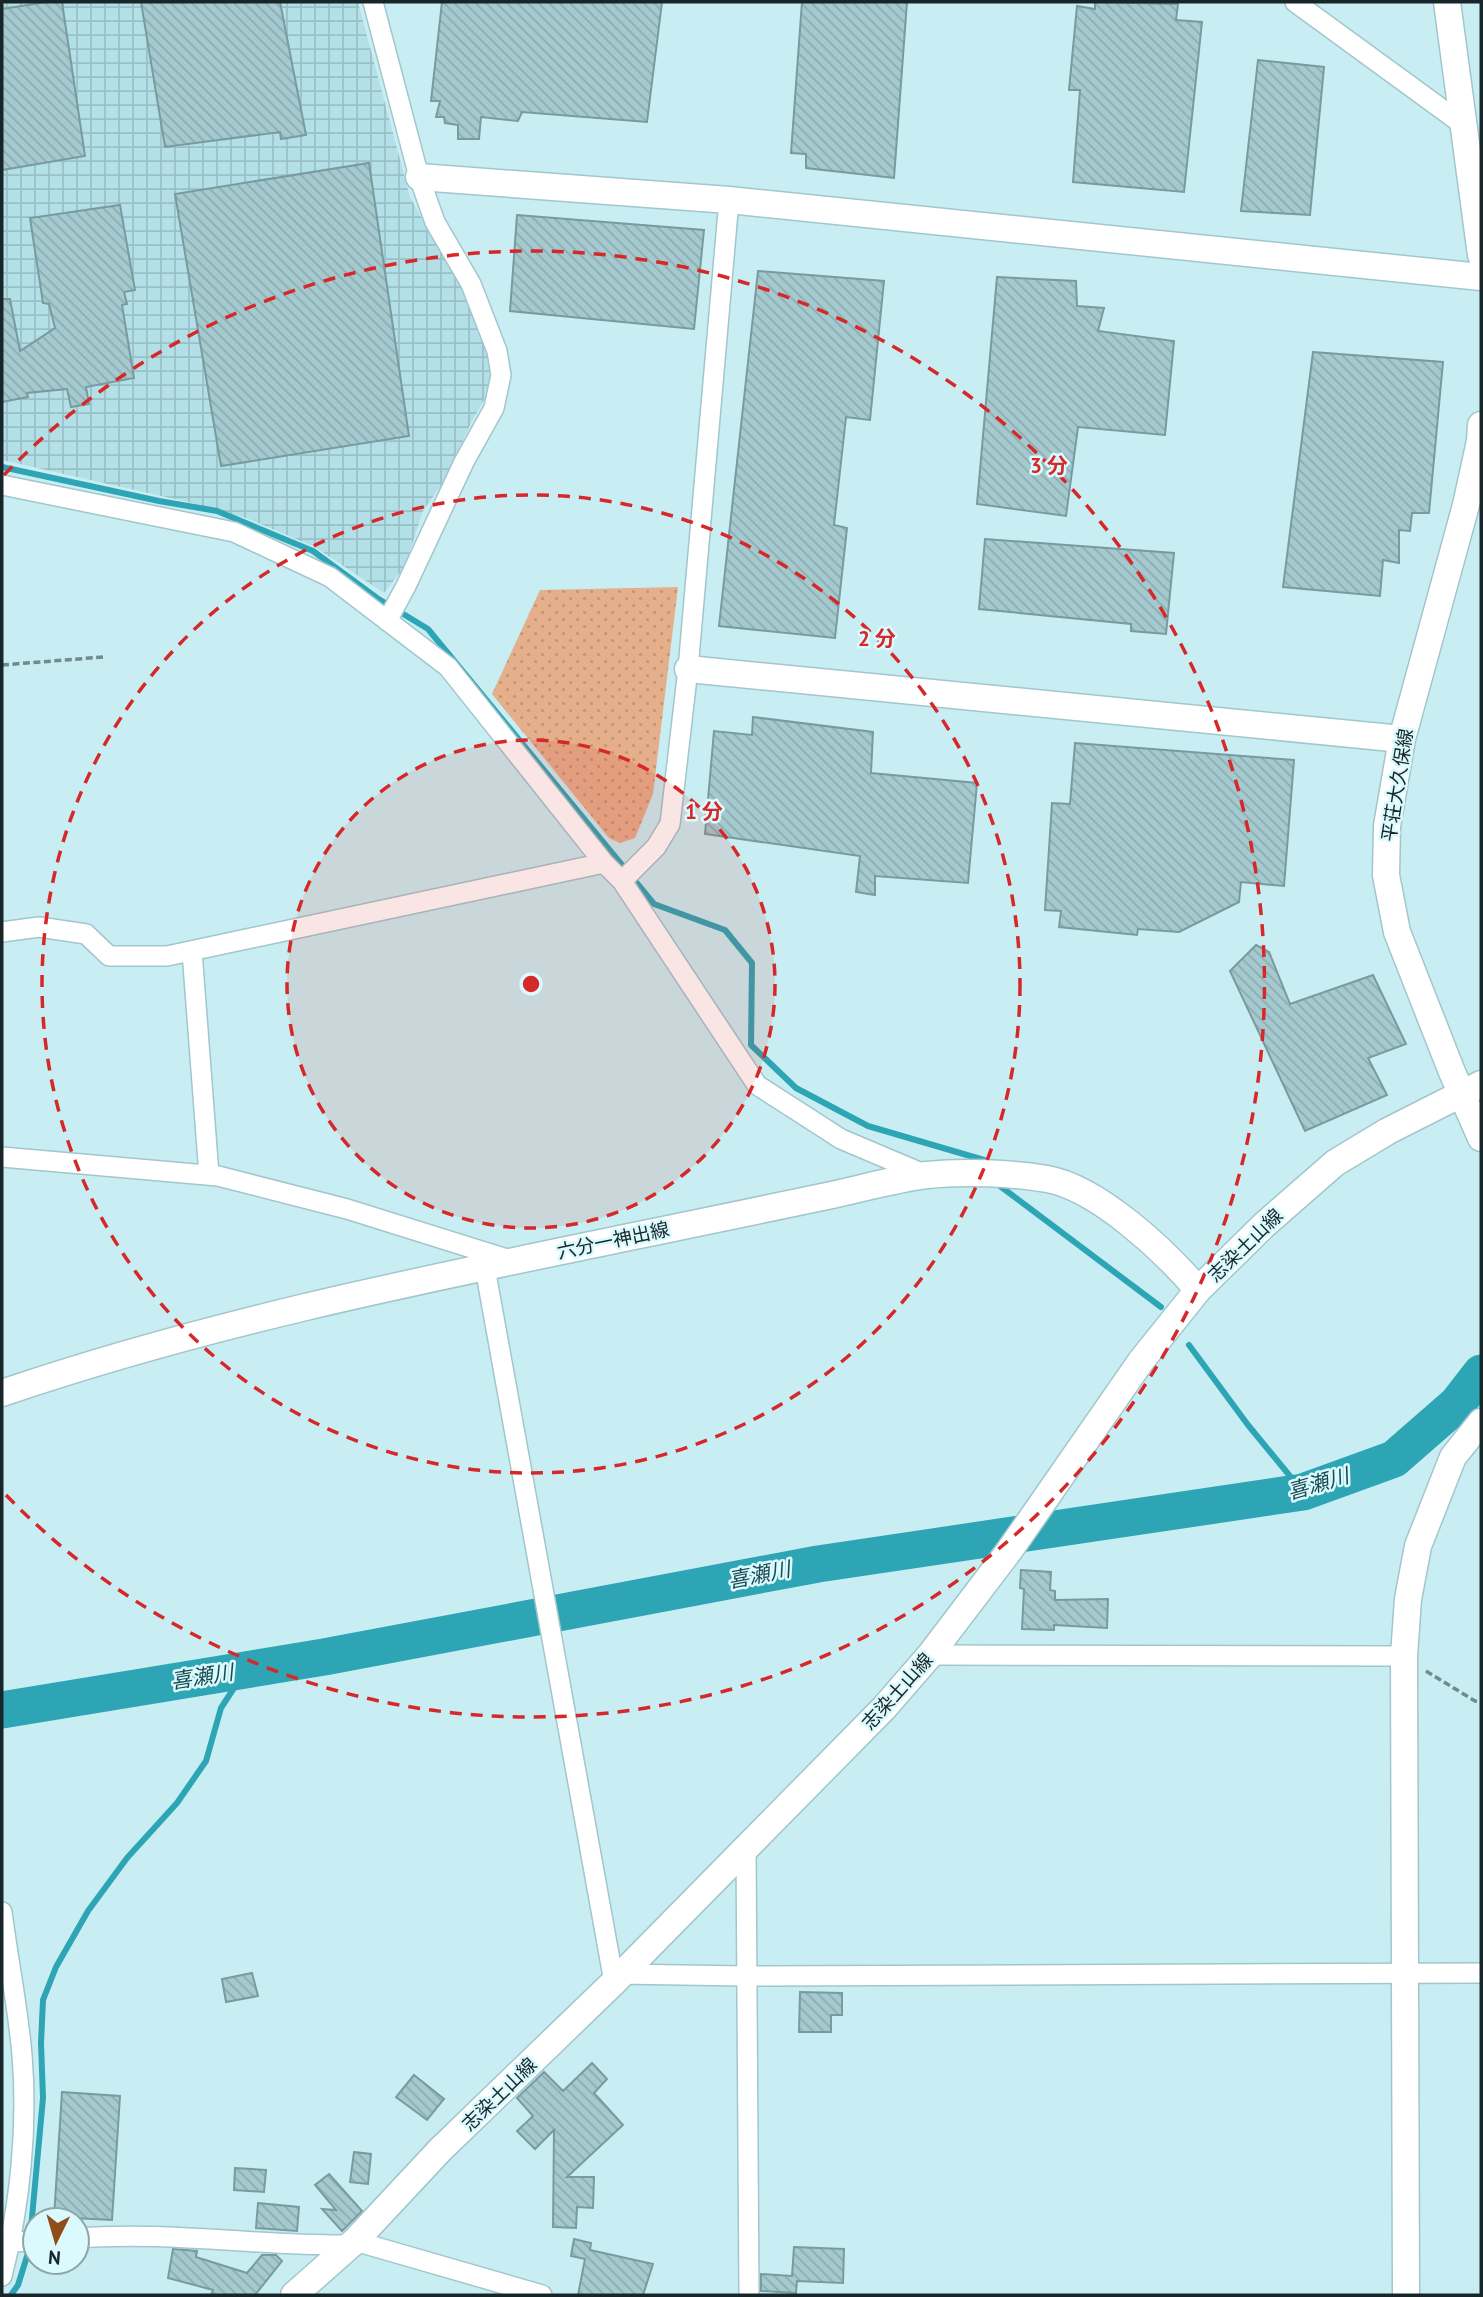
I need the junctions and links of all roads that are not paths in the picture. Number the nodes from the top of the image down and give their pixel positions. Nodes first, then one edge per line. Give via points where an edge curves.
1 (373, 2) edge
2 (1295, 2) edge
3 (1447, 2) edge
4 (1465, 126) junction
5 (419, 177) junction
6 (729, 200) junction
7 (1481, 256) edge
8 (1481, 277) edge
9 (1481, 425) edge
10 (2, 485) edge
11 (387, 621) junction
12 (688, 669) junction
13 (1402, 739) junction
14 (604, 863) junction
15 (622, 881) junction
16 (2, 932) edge
17 (192, 951) junction
18 (1472, 1089) edge
19 (1481, 1138) edge
20 (2, 1157) edge
21 (209, 1175) junction
22 (926, 1175) junction
23 (514, 1261) junction
24 (485, 1268) junction
25 (1198, 1290) junction
26 (2, 1393) edge
27 (1481, 1422) edge
28 (930, 1655) junction
29 (1404, 1656) junction
30 (746, 1846) junction
31 (2, 1912) edge
32 (1481, 1973) edge
33 (1404, 1974) junction
34 (746, 1976) junction
35 (616, 1978) junction
36 (22, 2206) edge
37 (91, 2238) edge
38 (21, 2242) edge
39 (352, 2243) junction
40 (2, 2276) edge
41 (294, 2295) edge
42 (542, 2295) edge
43 (749, 2295) edge
44 (1406, 2295) edge

1 - 5 street
2 - 4 street
3 - 4 main road
4 - 7 main road
5 - 6 main road
5 - 11 street via 435,222 471,284 497,351 501,375 494,408
6 - 8 main road
6 - 12 street
9 - 13 main road, 平荘大久保線 via 1466,505
10 - 11 street via 234,533 330,577
11 - 14 street via 448,667
12 - 13 main road
12 - 15 street via 670,824 656,847
13 - 18 main road, 平荘大久保線 via 1387,826 1386,875 1397,932
14 - 15 street
14 - 17 street
15 - 22 street via 757,1085 841,1139
16 - 17 street via 39,927 86,934 109,956
17 - 21 street
18 - 19 main road, 平荘大久保線
18 - 25 main road, 志染土山線 via 1335,1163
20 - 21 street
21 - 23 street via 347,1209
22 - 23 main road, 六分一神出線
22 - 25 main road, 六分一神出線 via 1049,1180 1084,1191 1130,1225
23 - 24 main road, 六分一神出線
24 - 26 main road, 六分一神出線 via 181,1337
24 - 35 street
25 - 28 main road, 志染土山線 via 1141,1361 1037,1513
27 - 29 main road via 1453,1457 1419,1546 1408,1600
28 - 29 street
28 - 30 main road, 志染土山線 via 884,1708
29 - 33 main road
30 - 34 street
30 - 35 main road, 志染土山線
31 - 36 street via 22,2054
32 - 33 street
33 - 34 street
33 - 44 main road
34 - 35 street
34 - 43 street
35 - 39 main road, 志染土山線
37 - 39 street
38 - 40 street
39 - 41 main road, 志染土山線
39 - 42 street

